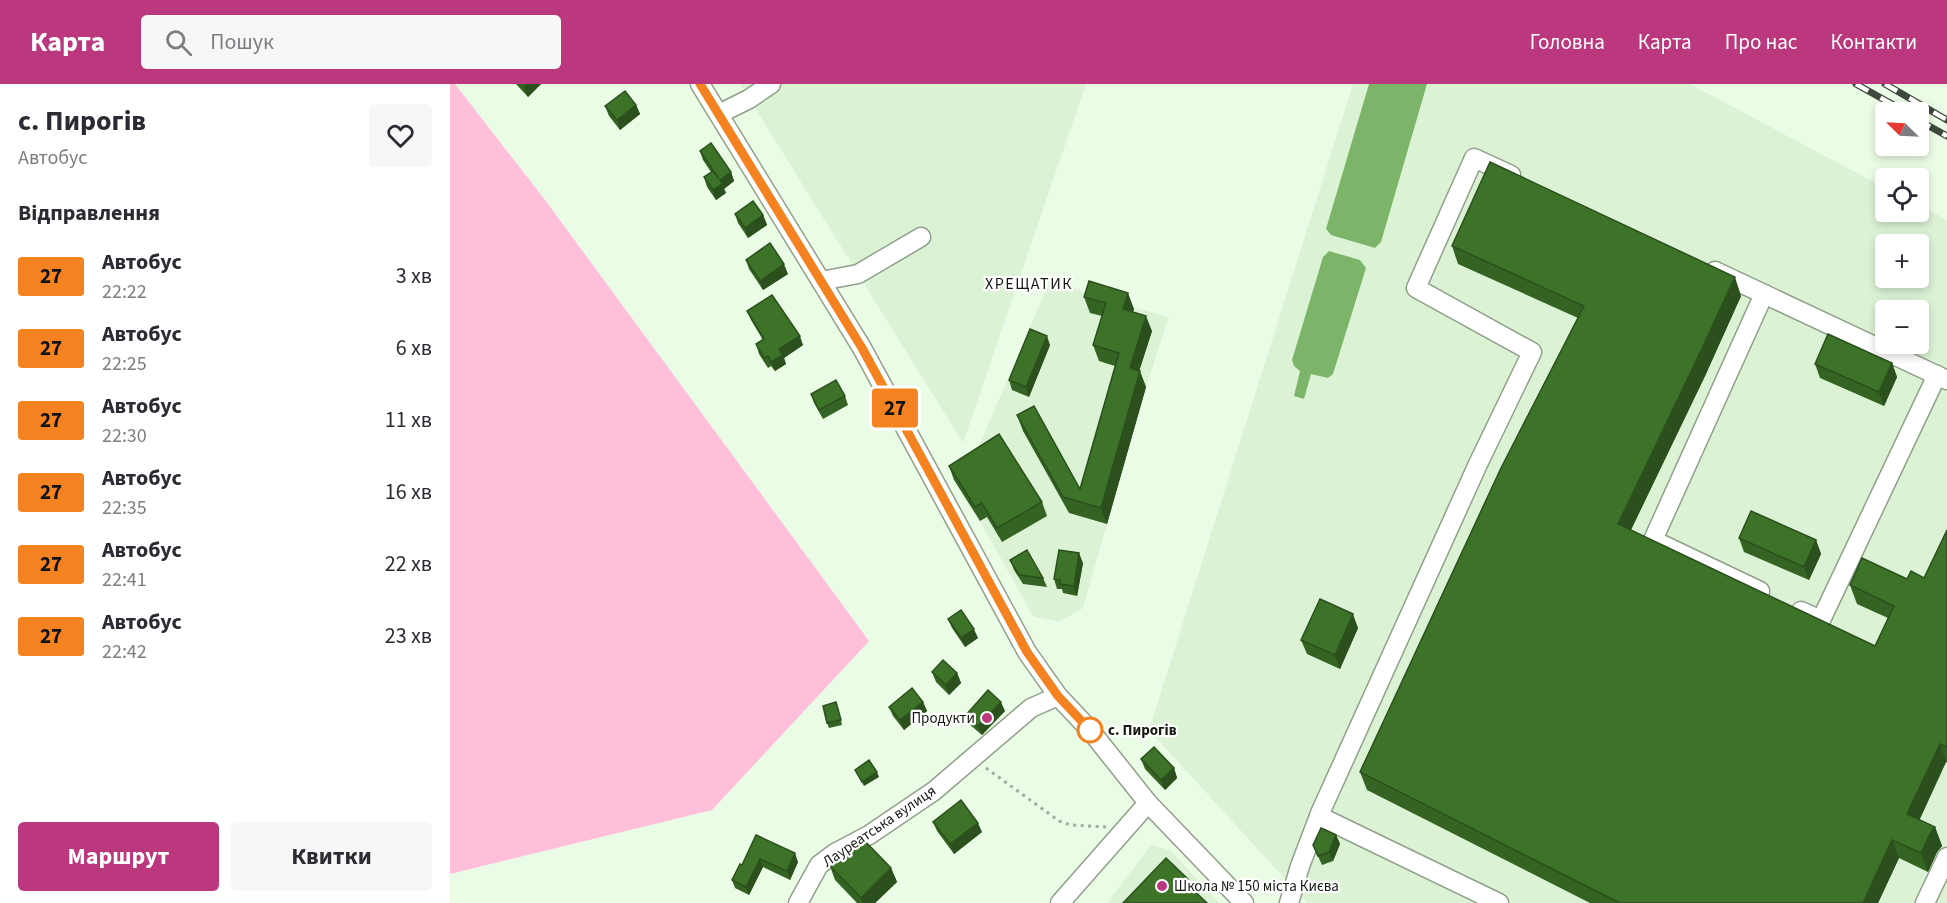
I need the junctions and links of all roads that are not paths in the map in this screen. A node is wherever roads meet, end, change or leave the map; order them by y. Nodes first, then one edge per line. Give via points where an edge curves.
1 (700, 84) edge
2 (771, 84) edge
3 (719, 114) junction
4 (1527, 183) edge
5 (921, 237) dead end
6 (1699, 264) edge
7 (821, 281) junction
8 (1764, 294) junction
9 (1942, 377) edge
10 (1058, 696) junction
11 (1148, 802) junction
12 (1318, 816) junction
13 (1947, 857) edge
14 (798, 903) edge
15 (1060, 903) edge
16 (1244, 903) edge
17 (1289, 903) edge
18 (1499, 903) edge
19 (1925, 903) edge

1 - 3 street
2 - 3 street
3 - 7 street
4 - 12 street via 1473,158 1416,288 1532,352
5 - 7 street via 858,274
6 - 8 street
7 - 10 street via 862,348 1027,652
8 - 9 street
8 - 9 street via 1653,540 1821,620
10 - 11 street
10 - 14 street, Лауреатська вулиця via 1031,708 934,791 869,835 834,853 819,865
11 - 15 street
11 - 16 street
12 - 17 street
12 - 18 street
13 - 19 street

